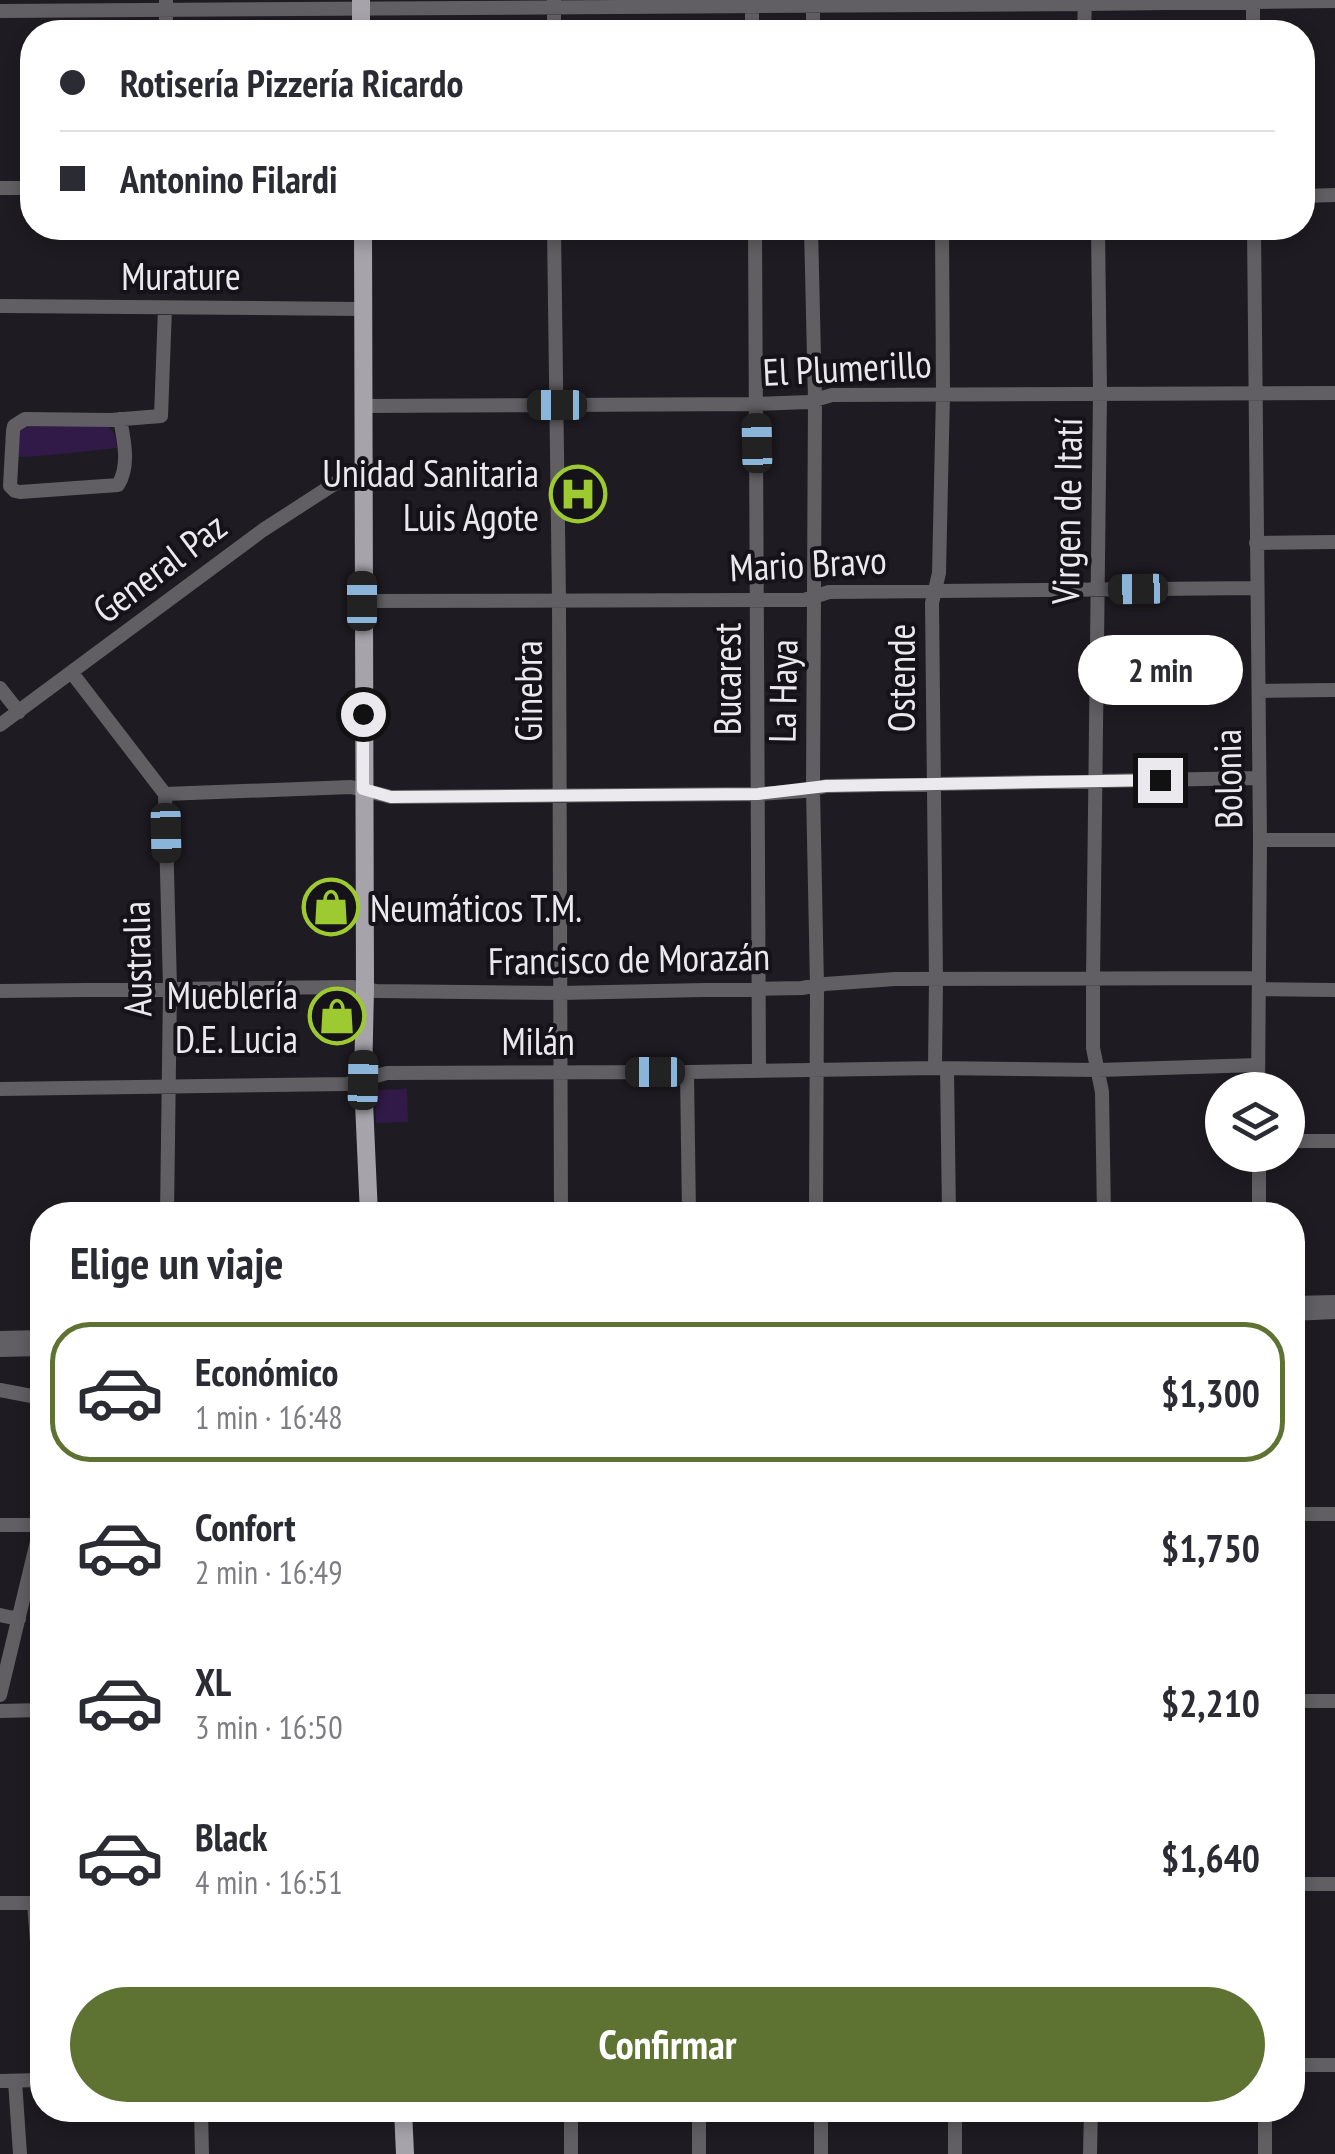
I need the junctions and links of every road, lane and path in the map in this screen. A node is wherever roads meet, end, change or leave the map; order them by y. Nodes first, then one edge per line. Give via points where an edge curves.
1 (1335, 0) edge
2 (1252, 1) edge
3 (813, 2) edge
4 (1085, 2) edge
5 (752, 3) edge
6 (360, 4) edge
7 (554, 4) edge
8 (166, 5) edge
9 (0, 10) edge
10 (363, 240) edge
11 (554, 240) edge
12 (755, 240) edge
13 (811, 240) edge
14 (942, 240) edge
15 (1098, 240) edge
16 (1254, 240) edge
17 (0, 306) edge
18 (165, 308) junction
19 (362, 308) junction
20 (1100, 393) junction
21 (1335, 393) edge
22 (943, 394) junction
23 (1255, 394) junction
24 (815, 399) junction
25 (756, 404) junction
26 (557, 405) junction
27 (363, 406) junction
28 (120, 418) junction
29 (364, 472) junction
30 (1335, 542) edge
31 (1256, 544) junction
32 (1256, 588) junction
33 (1098, 589) junction
34 (936, 590) junction
35 (815, 595) junction
36 (758, 599) junction
37 (362, 601) junction
38 (559, 602) junction
39 (72, 673) junction
40 (0, 688) edge
41 (1335, 690) edge
42 (1259, 691) junction
43 (19, 712) junction
44 (0, 726) edge
45 (1258, 778) junction
46 (1094, 782) junction
47 (933, 784) junction
48 (363, 789) junction
49 (813, 789) junction
50 (165, 794) junction
51 (758, 794) junction
52 (561, 796) junction
53 (1260, 840) junction
54 (1335, 840) edge
55 (936, 979) junction
56 (1092, 979) junction
57 (1259, 983) junction
58 (817, 986) junction
59 (170, 988) junction
60 (365, 989) junction
61 (760, 989) junction
62 (1335, 990) edge
63 (0, 991) edge
64 (560, 992) junction
65 (1258, 1066) junction
66 (816, 1069) junction
67 (941, 1069) junction
68 (760, 1070) junction
69 (1098, 1070) junction
70 (687, 1072) junction
71 (1258, 1072) edge
72 (560, 1073) junction
73 (363, 1080) junction
74 (169, 1086) junction
75 (0, 1090) edge
76 (1305, 1141) edge
77 (1335, 1141) edge
78 (1259, 1172) edge
79 (167, 1202) edge
80 (368, 1202) edge
81 (561, 1202) edge
82 (689, 1202) edge
83 (816, 1202) edge
84 (948, 1202) edge
85 (1104, 1202) edge
86 (1259, 1202) edge
87 (1335, 1302) edge
88 (1305, 1303) edge
89 (1335, 1312) edge
90 (1305, 1313) edge
91 (30, 1337) edge
92 (0, 1338) edge
93 (30, 1349) edge
94 (0, 1350) edge
95 (0, 1390) edge
96 (30, 1396) edge
97 (1305, 1514) edge
98 (1335, 1514) edge
99 (0, 1525) edge
100 (30, 1525) edge
101 (30, 1574) edge
102 (0, 1615) edge
103 (19, 1618) junction
104 (0, 1695) edge
105 (1305, 1701) edge
106 (1335, 1701) edge
107 (30, 1710) edge
108 (0, 1711) edge
109 (1305, 1884) edge
110 (1335, 1884) edge
111 (0, 1903) edge
112 (30, 1904) edge
113 (1305, 2065) edge
114 (1335, 2065) edge
115 (7, 2081) edge
116 (201, 2122) edge
117 (403, 2122) edge
118 (571, 2122) edge
119 (698, 2122) edge
120 (821, 2122) edge
121 (954, 2122) edge
122 (1090, 2122) edge
123 (1265, 2122) edge
124 (20, 2154) edge
125 (202, 2154) edge
126 (404, 2154) edge
127 (571, 2154) edge
128 (699, 2154) edge
129 (821, 2154) edge
130 (955, 2154) edge
131 (1090, 2154) edge
132 (1265, 2154) edge

1 - 2 street
2 - 4 street
3 - 4 street
3 - 5 street
5 - 7 street
6 - 7 street
6 - 8 street
8 - 9 street
10 - 19 main road
11 - 26 street, Ginebra
12 - 25 street, Bucarest
13 - 24 street, La Haya
14 - 22 street, Ostende
15 - 20 street, Virgen de Itatí
16 - 23 street, Bolonia
17 - 18 street, Murature
18 - 19 street, Murature
18 - 28 street via 160,416
19 - 27 main road
20 - 22 street, El Plumerillo
20 - 23 street, El Plumerillo
20 - 33 street, Virgen de Itatí
21 - 23 street, El Plumerillo
22 - 24 street, El Plumerillo
22 - 34 street, Ostende
23 - 31 street, Bolonia
24 - 25 street, El Plumerillo
24 - 35 street, La Haya
25 - 26 street, El Plumerillo
25 - 36 street, Bucarest
26 - 27 street, El Plumerillo
26 - 38 street, Ginebra
27 - 29 main road
28 - 28 street via 125,460 118,486 20,492 10,486 18,422
29 - 37 main road
29 - 39 street, General Paz via 345,477 263,530
30 - 31 street
31 - 32 street, Bolonia
32 - 33 street, Mario Bravo
32 - 42 street, Bolonia
33 - 34 street, Mario Bravo
33 - 46 street, Virgen de Itatí
34 - 35 street, Mario Bravo
34 - 47 street, Ostende
35 - 36 street, Mario Bravo
35 - 49 street, La Haya
36 - 38 street, Mario Bravo
36 - 51 street, Bucarest
37 - 38 street, Mario Bravo
37 - 48 main road
38 - 52 street, Ginebra
39 - 43 street, General Paz
39 - 50 street
40 - 43 street
41 - 42 street
42 - 45 street, Bolonia
43 - 44 street, General Paz
45 - 46 street
45 - 53 street, Bolonia
46 - 47 street
46 - 56 street, Virgen de Itatí
47 - 49 street
47 - 55 street, Ostende
48 - 50 street
48 - 52 street via 391,797
48 - 60 main road
49 - 51 street
49 - 58 street, La Haya
50 - 59 street, Australia
51 - 52 street
51 - 61 street, Bucarest
52 - 64 street, Ginebra
53 - 54 street
53 - 57 street, Bolonia
55 - 56 street, Francisco de Morazán
55 - 58 street, Francisco de Morazán
55 - 67 street, Ostende
56 - 57 street, Francisco de Morazán
56 - 69 street, Virgen de Itatí
57 - 62 street, Francisco de Morazán
57 - 65 street, Bolonia
58 - 61 street, Francisco de Morazán
58 - 66 street, La Haya
59 - 60 street, Francisco de Morazán
59 - 63 street, Francisco de Morazán
59 - 74 street, Australia
60 - 64 street, Francisco de Morazán
60 - 73 main road
61 - 64 street, Francisco de Morazán
61 - 68 street, Bucarest
64 - 72 street, Ginebra
65 - 69 street, Milán
65 - 71 street, Bolonia
66 - 67 street, Milán
66 - 68 street, Milán
66 - 83 street, La Haya
67 - 69 street, Milán
67 - 84 street, Ostende
68 - 70 street, Milán
69 - 85 street, Virgen de Itatí
70 - 72 street, Milán
70 - 82 street
72 - 73 street, Milán via 386,1073
72 - 81 street, Ginebra
73 - 74 street, Milán
73 - 80 main road
74 - 75 street, Milán
74 - 79 street, Australia
76 - 77 street
78 - 86 street
87 - 88 street
89 - 90 street
91 - 92 street
93 - 94 street
95 - 96 street
97 - 98 street
99 - 100 street
101 - 103 street
102 - 103 street
103 - 104 street
105 - 106 street
107 - 108 street
109 - 110 street
111 - 112 street
113 - 114 street
115 - 124 street
116 - 125 street
117 - 126 main road
118 - 127 street
119 - 128 street
120 - 129 street
121 - 130 street
122 - 131 street
123 - 132 street

